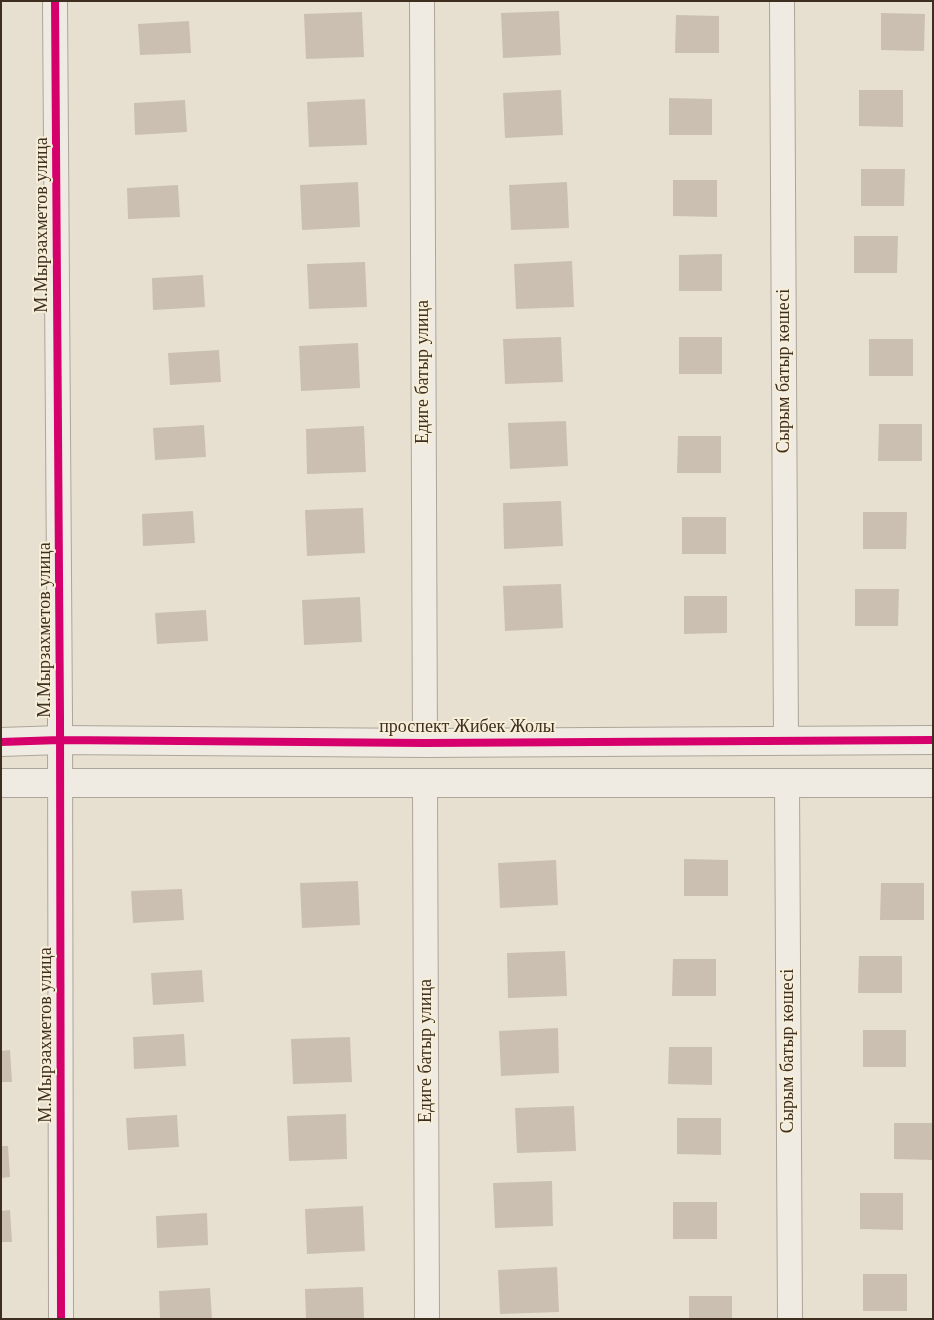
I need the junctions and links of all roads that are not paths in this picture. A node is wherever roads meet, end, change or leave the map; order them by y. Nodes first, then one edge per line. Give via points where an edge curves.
1 (56, 1) edge
2 (422, 1) edge
3 (782, 1) edge
4 (60, 740) junction
5 (933, 740) edge
6 (786, 741) junction
7 (1, 742) edge
8 (425, 743) junction
9 (1, 783) edge
10 (786, 783) junction
11 (933, 783) edge
12 (60, 784) junction
13 (425, 784) junction
14 (61, 1319) edge
15 (427, 1319) edge
16 (790, 1319) edge

1 - 4 street, М.Мырзахметов улица
2 - 8 street, Едиге батыр улица
3 - 6 street, Сырым батыр көшесі
4 - 7 street, проспект Жибек Жолы
4 - 8 street, проспект Жибек Жолы
4 - 12 street, М.Мырзахметов улица
5 - 6 street, проспект Жибек Жолы
6 - 8 street, проспект Жибек Жолы
9 - 12 street
10 - 11 street
10 - 13 street
10 - 16 street, Сырым батыр көшесі
12 - 13 street
12 - 14 street, М.Мырзахметов улица
13 - 15 street, Едиге батыр улица

